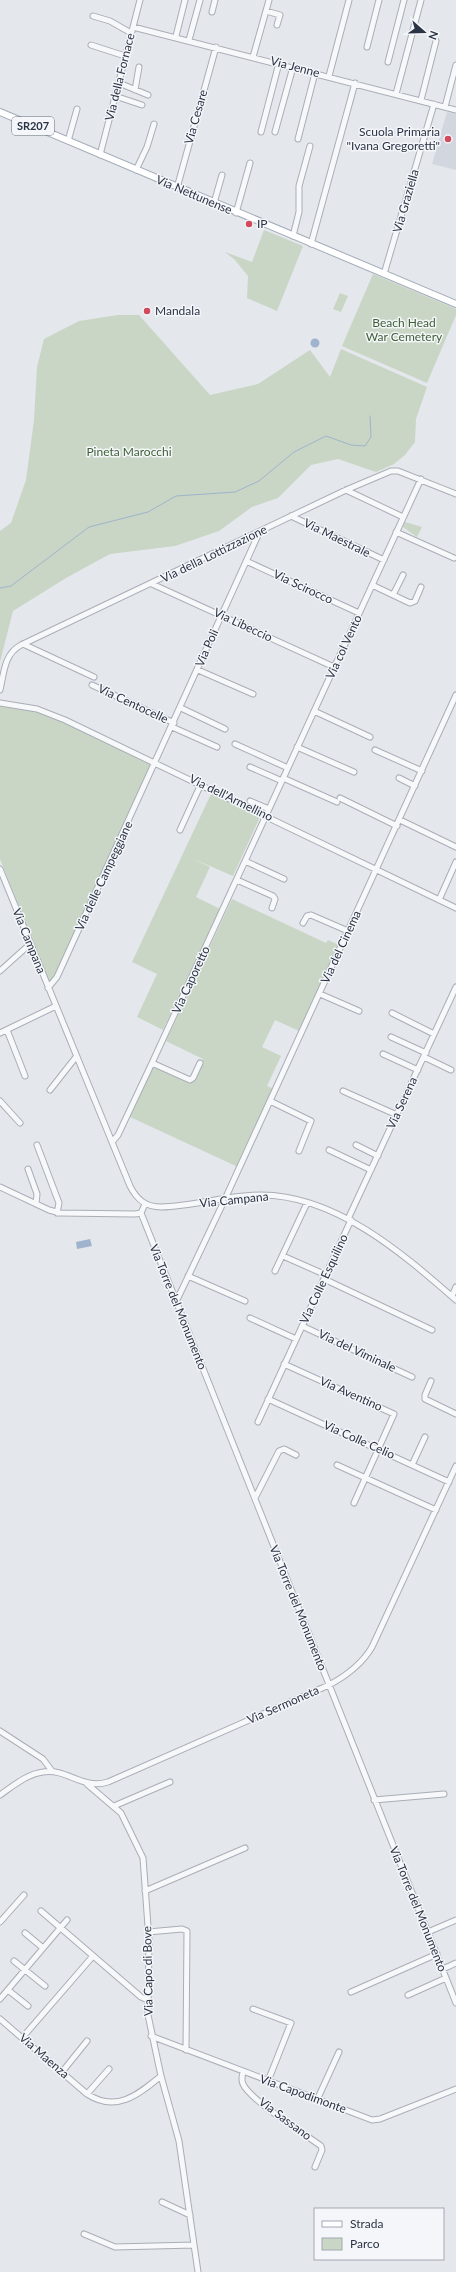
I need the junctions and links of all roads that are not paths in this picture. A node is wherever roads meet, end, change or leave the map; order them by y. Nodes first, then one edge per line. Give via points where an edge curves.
1 (140, 0) edge
2 (185, 0) edge
3 (200, 0) edge
4 (215, 0) edge
5 (268, 0) edge
6 (349, 0) edge
7 (380, 0) edge
8 (404, 0) edge
9 (420, 0) edge
10 (266, 11) junction
11 (212, 12) dead end
12 (93, 16) dead end
13 (277, 25) dead end
14 (132, 30) junction
15 (176, 36) junction
16 (407, 39) dead end
17 (190, 40) junction
18 (436, 41) dead end
19 (91, 44) dead end
20 (216, 47) junction
21 (367, 47) dead end
22 (125, 56) junction
23 (253, 57) junction
24 (388, 62) dead end
25 (279, 64) junction
26 (456, 65) edge
27 (139, 67) dead end
28 (293, 67) junction
29 (315, 73) junction
30 (329, 76) junction
31 (118, 83) junction
32 (355, 83) junction
33 (135, 90) junction
34 (394, 94) junction
35 (148, 95) dead end
36 (115, 96) junction
37 (421, 100) junction
38 (434, 104) junction
39 (142, 105) dead end
40 (445, 107) junction
41 (456, 108) edge
42 (77, 109) dead end
43 (0, 112) edge
44 (154, 124) dead end
45 (261, 132) dead end
46 (275, 132) dead end
47 (298, 139) dead end
48 (68, 141) junction
49 (310, 146) dead end
50 (100, 155) junction
51 (250, 163) dead end
52 (136, 170) junction
53 (222, 175) dead end
54 (176, 188) junction
55 (214, 203) junction
56 (236, 213) junction
57 (292, 236) junction
58 (311, 244) junction
59 (384, 274) junction
60 (456, 304) edge
61 (421, 479) junction
62 (346, 490) junction
63 (456, 494) edge
64 (291, 516) junction
65 (403, 517) junction
66 (396, 532) junction
67 (259, 533) junction
68 (454, 558) dead end
69 (384, 560) junction
70 (246, 561) junction
71 (403, 575) dead end
72 (152, 584) junction
73 (372, 586) junction
74 (421, 587) dead end
75 (393, 596) junction
76 (359, 613) junction
77 (222, 616) junction
78 (23, 644) junction
79 (334, 667) junction
80 (198, 670) junction
81 (94, 677) dead end
82 (92, 685) dead end
83 (0, 690) edge
84 (253, 694) dead end
85 (456, 695) edge
86 (0, 703) edge
87 (180, 708) junction
88 (314, 711) junction
89 (173, 725) junction
90 (224, 729) dead end
91 (370, 737) dead end
92 (236, 744) dead end
93 (217, 747) dead end
94 (298, 747) junction
95 (375, 750) dead end
96 (156, 763) junction
97 (250, 767) dead end
98 (288, 768) junction
99 (422, 771) junction
100 (354, 772) dead end
101 (399, 778) dead end
102 (283, 780) junction
103 (202, 785) junction
104 (415, 786) junction
105 (250, 800) dead end
106 (269, 809) junction
107 (266, 815) junction
108 (398, 823) junction
109 (182, 829) dead end
110 (456, 847) edge
111 (245, 861) junction
112 (456, 862) edge
113 (0, 869) edge
114 (376, 870) junction
115 (450, 875) junction
116 (456, 877) edge
117 (284, 879) dead end
118 (237, 880) junction
119 (439, 900) junction
120 (272, 908) dead end
121 (456, 908) edge
122 (303, 923) dead end
123 (348, 931) junction
124 (30, 944) junction
125 (0, 971) edge
126 (456, 987) edge
127 (48, 988) junction
128 (320, 994) junction
129 (56, 1006) junction
130 (358, 1011) dead end
131 (392, 1013) dead end
132 (7, 1030) junction
133 (0, 1033) edge
134 (434, 1034) junction
135 (391, 1037) dead end
136 (383, 1054) dead end
137 (425, 1055) junction
138 (76, 1057) junction
139 (152, 1063) junction
140 (200, 1063) dead end
141 (418, 1070) junction
142 (451, 1070) dead end
143 (25, 1076) dead end
144 (50, 1090) dead end
145 (343, 1091) dead end
146 (0, 1101) edge
147 (270, 1101) junction
148 (397, 1115) junction
149 (20, 1123) dead end
150 (112, 1142) junction
151 (37, 1145) dead end
152 (356, 1145) dead end
153 (329, 1150) dead end
154 (299, 1151) dead end
155 (378, 1156) junction
156 (28, 1169) dead end
157 (371, 1170) junction
158 (0, 1187) edge
159 (225, 1199) junction
160 (307, 1203) junction
161 (36, 1204) junction
162 (145, 1204) junction
163 (57, 1213) junction
164 (141, 1213) junction
165 (350, 1219) junction
166 (283, 1256) junction
167 (275, 1271) dead end
168 (188, 1276) junction
169 (325, 1277) junction
170 (456, 1287) edge
171 (454, 1298) edge
172 (245, 1300) dead end
173 (176, 1302) junction
174 (250, 1318) dead end
175 (302, 1326) junction
176 (432, 1330) dead end
177 (296, 1338) junction
178 (284, 1364) junction
179 (412, 1377) dead end
180 (431, 1381) dead end
181 (268, 1399) junction
182 (456, 1414) edge
183 (258, 1422) dead end
184 (425, 1437) dead end
185 (379, 1450) junction
186 (296, 1455) dead end
187 (337, 1464) dead end
188 (412, 1465) junction
189 (456, 1466) edge
190 (366, 1478) junction
191 (449, 1482) junction
192 (255, 1498) junction
193 (354, 1503) dead end
194 (436, 1510) junction
195 (329, 1685) junction
196 (0, 1731) edge
197 (52, 1771) junction
198 (170, 1782) dead end
199 (86, 1783) junction
200 (444, 1794) dead end
201 (0, 1795) edge
202 (374, 1800) junction
203 (114, 1806) junction
204 (245, 1848) dead end
205 (145, 1891) junction
206 (24, 1895) dead end
207 (41, 1912) dead end
208 (67, 1920) dead end
209 (456, 1920) edge
210 (0, 1922) edge
211 (60, 1928) junction
212 (148, 1932) junction
213 (428, 1932) junction
214 (25, 1933) dead end
215 (43, 1948) junction
216 (437, 1954) junction
217 (93, 1956) junction
218 (14, 1961) dead end
219 (456, 1963) edge
220 (443, 1969) junction
221 (25, 1970) junction
222 (446, 1978) junction
223 (45, 1986) dead end
224 (8, 1990) junction
225 (351, 1992) dead end
226 (408, 1994) dead end
227 (0, 1999) edge
228 (148, 2000) junction
229 (456, 2003) edge
230 (28, 2006) dead end
231 (253, 2009) dead end
232 (0, 2019) edge
233 (151, 2036) junction
234 (22, 2038) junction
235 (87, 2041) dead end
236 (186, 2050) junction
237 (340, 2052) dead end
238 (109, 2069) dead end
239 (62, 2072) junction
240 (243, 2072) junction
241 (161, 2076) junction
242 (268, 2081) junction
243 (456, 2089) edge
244 (87, 2094) junction
245 (317, 2100) junction
246 (315, 2168) dead end
247 (162, 2202) dead end
248 (190, 2215) junction
249 (84, 2234) dead end
250 (194, 2245) junction
251 (198, 2272) edge

1 - 14 street, Via della Fornace
2 - 15 street
3 - 17 street
4 - 11 street
5 - 10 street
6 - 30 street
7 - 21 street
8 - 24 street
9 - 34 street
10 - 13 street via 280,15
10 - 23 street
12 - 14 street, Via Jenne
14 - 15 street, Via Jenne
14 - 22 street, Via della Fornace
15 - 17 street, Via Jenne
16 - 34 street
17 - 20 street, Via Jenne
18 - 37 street
19 - 22 street
20 - 23 street, Via Jenne
20 - 54 street, Via Cesare
22 - 31 street, Via della Fornace
23 - 25 street, Via Jenne
25 - 28 street, Via Jenne
25 - 45 street
26 - 40 street
27 - 33 street
28 - 29 street, Via Jenne
28 - 46 street
29 - 30 street, Via Jenne
29 - 47 street
30 - 32 street, Via Jenne
31 - 33 street
31 - 36 street, Via della Fornace
32 - 34 street, Via Jenne
32 - 58 street
33 - 35 street
34 - 37 street, Via Jenne
36 - 39 street
36 - 50 street, Via della Fornace
37 - 38 street, Via Jenne
38 - 40 street, Via Jenne
38 - 59 street, Via Graziella
40 - 41 street, Via Jenne
42 - 48 street
43 - 48 main road, Via Nettunense / SR207
44 - 52 street via 148,146
48 - 50 main road, Via Nettunense / SR207
49 - 57 street via 298,186 299,213
50 - 52 main road, Via Nettunense / SR207
51 - 56 street
52 - 54 main road, Via Nettunense / SR207
53 - 55 street
54 - 55 main road, Via Nettunense / SR207
55 - 56 main road, Via Nettunense / SR207
56 - 57 main road, Via Nettunense / SR207
57 - 58 main road, Via Nettunense / SR207
58 - 59 main road, Via Nettunense / SR207
59 - 60 main road, Via Nettunense / SR207
61 - 62 street, Via della Lottizzazione via 393,470
61 - 63 street, Via della Lottizzazione
61 - 65 street, Via col Vento
62 - 64 street, Via della Lottizzazione
62 - 65 street
64 - 67 street, Via della Lottizzazione
64 - 69 street, Via Maestrale
65 - 66 street, Via col Vento
66 - 68 street
66 - 69 street, Via col Vento
67 - 70 street, Via Poli
67 - 72 street, Via della Lottizzazione
69 - 73 street, Via col Vento
70 - 76 street, Via Scirocco
70 - 77 street, Via Poli
71 - 75 street
72 - 77 street, Via Libeccio
72 - 78 street, Via della Lottizzazione
73 - 75 street
73 - 76 street, Via col Vento
74 - 75 street via 412,603
76 - 79 street, Via col Vento
77 - 79 street, Via Libeccio
77 - 80 street, Via Poli
78 - 81 street
78 - 83 street, Via della Lottizzazione via 14,649 8,657
79 - 88 street, Via col Vento
80 - 84 street
80 - 87 street, Via Poli
82 - 89 street, Via Centocelle
85 - 99 street, Via del Cinema
86 - 96 street, Via dell'Armellino via 48,713
87 - 89 street, Via Poli
87 - 90 street
88 - 91 street
88 - 94 street, Via col Vento
89 - 93 street, Via Centocelle
89 - 96 street, Via Poli
92 - 98 street
94 - 98 street, Via col Vento
94 - 100 street
95 - 99 street
96 - 103 street, Via dell'Armellino
96 - 127 street, Via delle Campeggiane via 56,979
97 - 102 street
98 - 102 street, Via col Vento
99 - 104 street, Via del Cinema
101 - 104 street
102 - 106 street, Via col Vento
102 - 108 street
103 - 107 street, Via dell'Armellino
103 - 109 street
104 - 108 street, Via del Cinema
105 - 106 street
106 - 107 street, Via col Vento
107 - 111 street, Via Caporetto
107 - 114 street, Via dell'Armellino
108 - 110 street
108 - 114 street, Via del Cinema
111 - 117 street
111 - 118 street, Via Caporetto
112 - 115 street
113 - 124 street, Via Campana
114 - 119 street, Via dell'Armellino
114 - 123 street, Via del Cinema
115 - 116 street
115 - 119 street
118 - 120 street via 274,897
118 - 139 street, Via Caporetto
119 - 121 street, Via dell'Armellino
122 - 123 street via 307,916 311,915
123 - 128 street, Via del Cinema
124 - 125 street
124 - 127 street, Via Campana
126 - 134 street, Via Serena
127 - 129 street, Via Campana
128 - 130 street
128 - 147 street, Via del Cinema
129 - 132 street
129 - 138 street, Via Campana
131 - 134 street
132 - 133 street
132 - 143 street
134 - 137 street, Via Serena
135 - 137 street
136 - 141 street
137 - 141 street, Via Serena
137 - 142 street
138 - 144 street
138 - 150 street, Via Campana
139 - 140 street via 189,1080 193,1078
139 - 150 street, Via Caporetto via 118,1135
141 - 148 street, Via Serena
145 - 148 street
146 - 149 street
147 - 154 street via 311,1121
147 - 159 street, Via del Cinema
148 - 155 street, Via Serena
150 - 162 street, Via Campana via 132,1189
151 - 163 street via 59,1203
152 - 155 street
153 - 157 street
155 - 157 street, Via Serena
156 - 161 street via 38,1195
157 - 165 street, Via Serena
158 - 161 street
159 - 160 street, Via Campana via 266,1195
159 - 162 street, Via Campana via 165,1207
159 - 168 street, Via del Cinema
160 - 165 street, Via Campana
160 - 166 street
161 - 163 street
162 - 164 street
163 - 164 street
164 - 173 street, Via Torre del Monumento
165 - 169 street, Via Colle Esquilino
165 - 171 street, Via Campana via 379,1237
166 - 167 street
166 - 169 street
168 - 172 street
168 - 173 street, Via del Cinema
169 - 175 street, Via Colle Esquilino
169 - 176 street
170 - 171 street
173 - 192 street, Via Torre del Monumento
174 - 177 street, Via Colle Esquilino
175 - 177 street, Via Colle Esquilino
175 - 179 street, Via del Viminale
177 - 178 street, Via Colle Esquilino
178 - 181 street, Via Colle Esquilino
178 - 185 street, Via Aventino via 393,1414 394,1418
180 - 182 street via 424,1395 425,1399
181 - 183 street, Via Colle Esquilino
181 - 185 street, Via Colle Celio
184 - 188 street
185 - 188 street, Via Colle Celio
185 - 190 street, Via Aventino
186 - 192 street via 284,1449 280,1451
187 - 190 street
188 - 191 street, Via Colle Celio
189 - 191 street, Via Sermoneta
190 - 193 street, Via Aventino
190 - 194 street
191 - 194 street, Via Sermoneta
192 - 195 street, Via Torre del Monumento
194 - 195 street, Via Sermoneta via 371,1649 354,1669
195 - 199 street, Via Sermoneta via 111,1781
195 - 202 street, Via Torre del Monumento
196 - 197 street via 44,1760
197 - 199 street, Via Sermoneta
197 - 201 street via 34,1774
198 - 203 street
199 - 203 street, Via Capo di Bove
200 - 202 street
202 - 213 street, Via Torre del Monumento
203 - 205 street, Via Capo di Bove via 125,1819 142,1853
204 - 205 street
205 - 212 street, Via Capo di Bove
206 - 210 street
207 - 211 street
208 - 211 street
209 - 213 street
211 - 215 street
211 - 217 street
212 - 228 street, Via Capo di Bove
212 - 236 street via 182,1929 187,1931
213 - 216 street, Via Torre del Monumento
214 - 215 street
215 - 221 street
216 - 220 street, Via Torre del Monumento
216 - 225 street
217 - 228 street via 141,1997
217 - 234 street
218 - 221 street
219 - 220 street
220 - 222 street, Via Torre del Monumento
221 - 223 street
221 - 224 street
222 - 226 street
222 - 229 street, Via Torre del Monumento
224 - 227 street
224 - 230 street
228 - 233 street, Via Capo di Bove
231 - 242 street via 291,2023
232 - 234 street, Via Maenza
233 - 236 street, Via Capodimonte
233 - 241 street, Via Capo di Bove
234 - 239 street, Via Maenza
235 - 239 street
236 - 240 street, Via Capodimonte
237 - 245 street
238 - 244 street
239 - 244 street, Via Maenza
240 - 242 street, Via Capodimonte
240 - 246 street, Via Sassano via 242,2081 245,2087 278,2116 321,2146 322,2150
241 - 244 street, Via Maenza via 122,2102 105,2102
241 - 248 street, Via Capo di Bove via 179,2141
242 - 245 street, Via Capodimonte
243 - 245 street, Via Capodimonte via 376,2120
247 - 248 street
248 - 250 street, Via Capo di Bove
249 - 250 street via 118,2248
250 - 251 street, Via Capo di Bove

